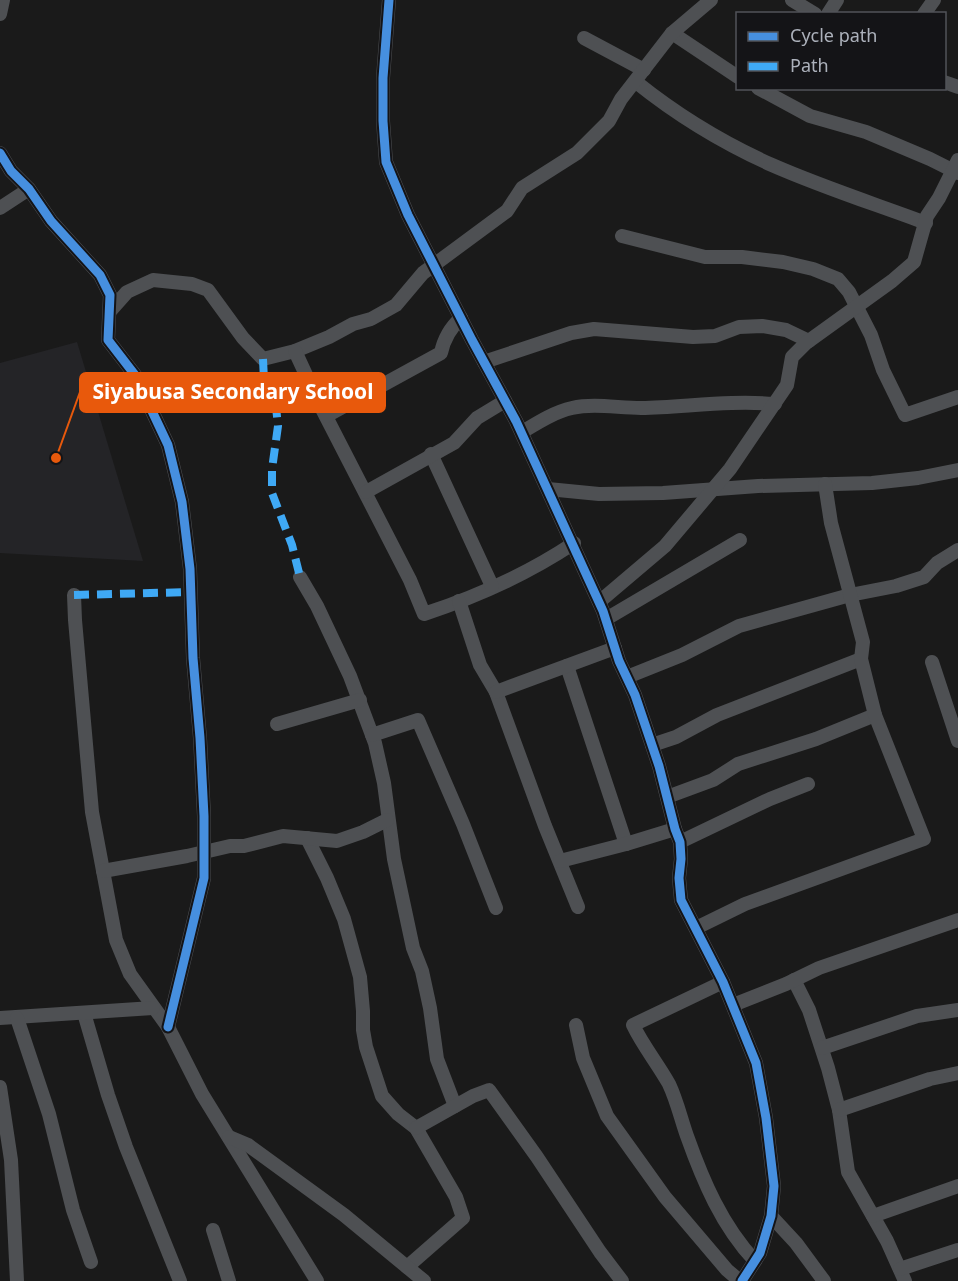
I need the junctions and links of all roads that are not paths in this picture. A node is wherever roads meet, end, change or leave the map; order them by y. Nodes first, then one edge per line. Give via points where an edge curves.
1 (3, 0) edge
2 (389, 0) edge
3 (711, 0) edge
4 (792, 0) edge
5 (812, 12) edge
6 (0, 14) edge
7 (672, 33) junction
8 (584, 38) dead end
9 (640, 76) junction
10 (736, 76) edge
11 (762, 90) edge
12 (0, 153) edge
13 (956, 168) edge
14 (29, 189) junction
15 (0, 208) edge
16 (926, 223) junction
17 (622, 236) dead end
18 (434, 265) junction
19 (856, 307) junction
20 (111, 310) junction
21 (461, 318) junction
22 (809, 341) junction
23 (295, 351) junction
24 (484, 362) junction
25 (958, 397) edge
26 (505, 401) junction
27 (775, 404) junction
28 (326, 416) junction
29 (522, 432) junction
30 (430, 454) junction
31 (958, 470) edge
32 (825, 484) junction
33 (548, 489) junction
34 (713, 490) junction
35 (366, 492) junction
36 (740, 540) dead end
37 (574, 543) junction
38 (958, 550) edge
39 (300, 577) dead end
40 (492, 586) junction
41 (74, 595) dead end
42 (850, 595) junction
43 (459, 601) junction
44 (599, 602) junction
45 (606, 619) junction
46 (615, 648) junction
47 (861, 659) junction
48 (932, 662) dead end
49 (567, 666) junction
50 (627, 677) junction
51 (496, 692) junction
52 (360, 700) junction
53 (875, 715) junction
54 (278, 724) dead end
55 (372, 735) junction
56 (958, 741) edge
57 (652, 745) junction
58 (808, 784) dead end
59 (667, 797) junction
60 (387, 820) junction
61 (678, 835) junction
62 (307, 838) junction
63 (626, 844) junction
64 (204, 852) junction
65 (561, 861) junction
66 (103, 871) junction
67 (578, 907) dead end
68 (496, 908) dead end
69 (958, 920) edge
70 (696, 928) junction
71 (794, 980) junction
72 (723, 982) junction
73 (733, 1005) junction
74 (153, 1008) junction
75 (958, 1010) edge
76 (84, 1012) junction
77 (0, 1018) edge
78 (17, 1018) junction
79 (576, 1025) dead end
80 (168, 1027) junction
81 (822, 1048) junction
82 (958, 1073) edge
83 (0, 1087) edge
84 (455, 1106) junction
85 (839, 1110) junction
86 (416, 1128) junction
87 (229, 1137) junction
88 (958, 1186) edge
89 (771, 1216) junction
90 (873, 1216) junction
91 (213, 1230) dead end
92 (958, 1250) edge
93 (755, 1261) junction
94 (91, 1262) dead end
95 (407, 1267) junction
96 (902, 1275) edge
97 (17, 1281) edge
98 (180, 1281) edge
99 (228, 1281) edge
100 (317, 1281) edge
101 (424, 1281) edge
102 (622, 1281) edge
103 (741, 1281) edge
104 (824, 1281) edge

1 - 6 street
2 - 18 street via 383,78 386,162
3 - 7 street
4 - 5 street
7 - 9 street
7 - 10 street
8 - 9 street
9 - 16 street via 669,108 743,152
9 - 18 street via 609,121 577,153 522,188 507,211
11 - 13 street via 810,116 866,132
12 - 14 street
13 - 16 street
14 - 15 street
14 - 20 street via 100,275 110,295
16 - 19 street via 914,262
17 - 19 street via 705,257 742,257 813,269 838,279
18 - 21 street
18 - 23 street via 396,305
19 - 22 street
19 - 25 street via 905,415
20 - 23 street via 127,292 153,280 192,284 208,290 243,338 264,359
20 - 64 street via 108,340 135,375 168,445 182,502 190,569
21 - 24 street
21 - 28 street via 443,340 441,353
22 - 24 street via 786,330 762,326 693,337 594,329
22 - 27 street via 792,357 787,385
23 - 28 street
24 - 26 street
26 - 29 street
26 - 30 street via 477,418 454,443
27 - 29 street via 572,408
27 - 34 street
28 - 35 street
29 - 33 street
30 - 35 street
30 - 40 street
31 - 32 street via 872,483
32 - 34 street
32 - 42 street
33 - 34 street via 599,494
33 - 37 street
34 - 44 street via 665,546
35 - 43 street via 424,614
36 - 45 street
37 - 40 street
37 - 44 street
38 - 42 street via 924,577
39 - 52 street
40 - 43 street
41 - 66 street via 92,812
42 - 47 street via 862,642
42 - 50 street via 739,626
43 - 51 street via 480,665
44 - 45 street
45 - 46 street
46 - 49 street
46 - 50 street
47 - 53 street
47 - 57 street via 717,715
48 - 56 street
49 - 51 street
49 - 63 street
50 - 57 street
51 - 65 street
52 - 54 street
52 - 55 street
53 - 59 street via 738,764 713,780
53 - 70 street via 924,839 745,904
55 - 60 street via 384,783
55 - 68 street via 418,720
57 - 59 street
58 - 61 street
59 - 61 street
60 - 62 street via 337,841
60 - 84 street via 413,948 430,1008 437,1059
61 - 63 street
61 - 70 street via 681,900
62 - 64 street via 283,836
62 - 86 street via 344,919 360,977 366,1047 382,1096
63 - 65 street
64 - 66 street
64 - 80 street via 204,878
65 - 67 street
66 - 74 street via 116,940 130,974
69 - 71 street via 872,948
70 - 72 street
71 - 73 street
71 - 81 street
72 - 73 street
72 - 93 street via 633,1025 669,1084 720,1213
73 - 89 street via 756,1063 763,1099 774,1186
74 - 76 street
74 - 80 street
75 - 81 street via 917,1016
76 - 78 street
76 - 98 street via 111,1106
77 - 78 street
78 - 94 street
79 - 103 street via 583,1058 607,1116 665,1197 727,1270
80 - 87 street
81 - 85 street
82 - 85 street
83 - 97 street via 11,1160
84 - 86 street
84 - 102 street via 489,1090
85 - 90 street via 848,1172
86 - 95 street via 464,1218
87 - 95 street via 248,1145 344,1215
87 - 100 street
88 - 90 street
89 - 93 street
89 - 104 street
90 - 96 street
91 - 99 street
92 - 96 street
93 - 103 street
95 - 101 street

